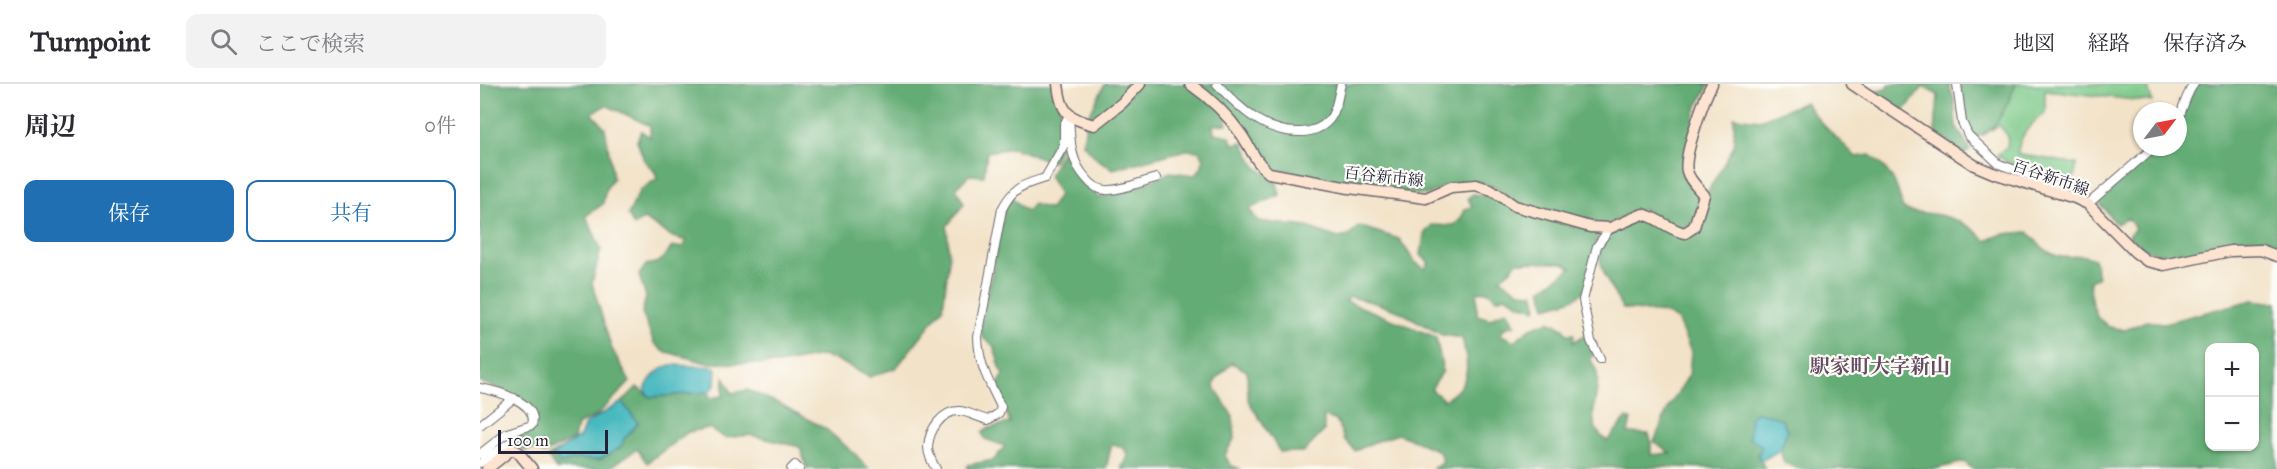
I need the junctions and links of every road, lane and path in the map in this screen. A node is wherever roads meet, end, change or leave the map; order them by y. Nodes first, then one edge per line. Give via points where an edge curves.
1 (1058, 84) edge
2 (1140, 84) edge
3 (1190, 84) edge
4 (1217, 84) edge
5 (1341, 84) edge
6 (1712, 84) edge
7 (1852, 84) edge
8 (1957, 84) edge
9 (2194, 84) edge
10 (2187, 102) edge
11 (1069, 115) junction
12 (2144, 156) edge
13 (1156, 178) dead end
14 (2064, 194) junction
15 (2088, 204) junction
16 (1610, 228) junction
17 (2277, 256) edge
18 (1600, 359) dead end
19 (480, 388) edge
20 (514, 398) junction
21 (480, 425) edge
22 (512, 450) junction
23 (480, 454) edge
24 (480, 463) edge
25 (487, 469) edge
26 (532, 469) edge
27 (791, 469) edge
28 (799, 469) edge
29 (936, 469) edge

1 - 11 main road
2 - 11 main road via 1094,125
3 - 16 main road, 百谷新市線 via 1216,104 1259,165 1269,173 1426,198 1451,187 1476,185 1537,214
4 - 5 street via 1249,114 1273,129 1288,132 1314,131 1328,121
6 - 16 main road, 百谷新市線 via 1697,120 1686,164 1687,173 1704,195 1694,227 1686,232 1672,231 1666,224 1643,214
7 - 14 main road, 百谷新市線 via 1974,165
8 - 14 street via 1962,122 1968,135 1999,164 2060,186
9 - 10 street via 2187,92
11 - 13 street via 1073,159 1092,185 1112,190
11 - 29 street via 1064,125 1064,145 1045,178 1017,189 1002,208 978,337 978,353 1001,407 999,413 988,420 961,411 942,417 928,446
12 - 15 street
14 - 15 main road, 百谷新市線
15 - 17 main road, 百谷新市線 via 2147,261 2164,265 2230,250 2261,250
16 - 18 street via 1597,246 1583,300 1591,341
19 - 20 street
20 - 21 street
20 - 23 street via 533,413 532,425 507,433
22 - 24 street via 509,443
22 - 25 main road
22 - 26 main road
27 - 28 street via 795,465

